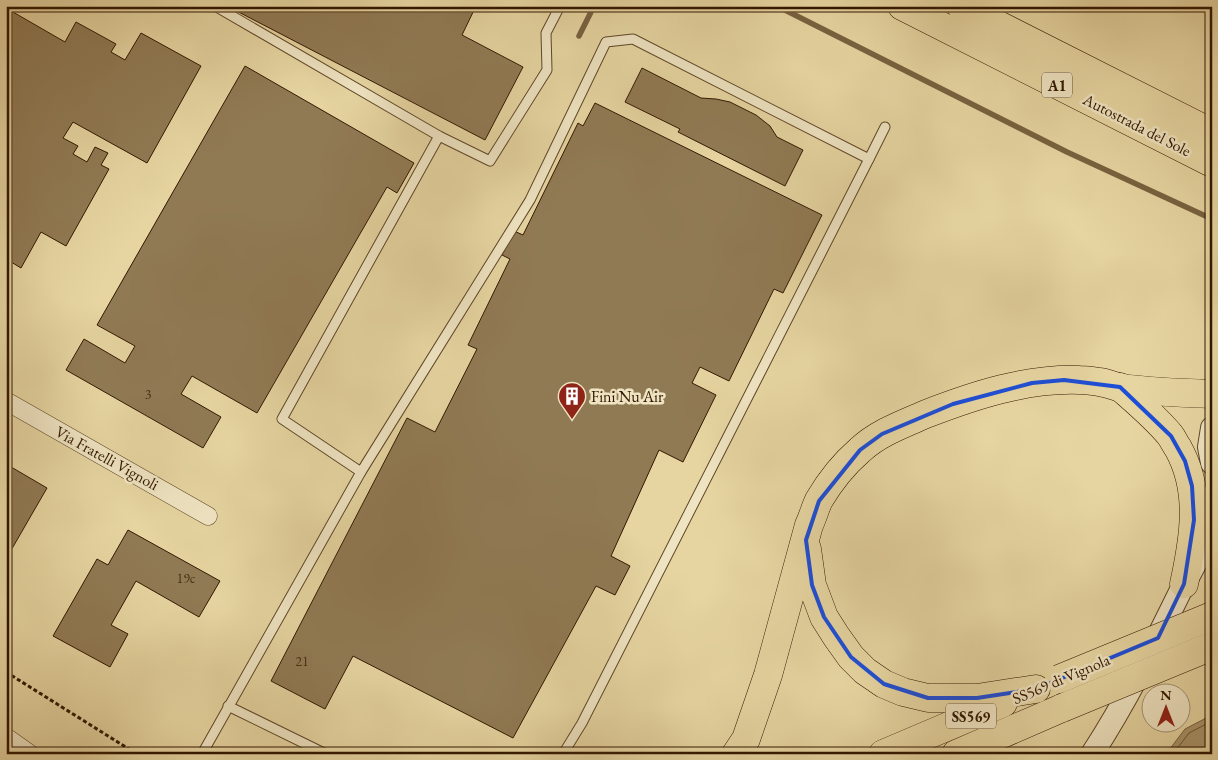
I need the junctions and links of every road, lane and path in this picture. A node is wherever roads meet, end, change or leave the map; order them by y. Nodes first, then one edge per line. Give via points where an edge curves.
1 (215, 6) edge
2 (560, 6) edge
3 (902, 6) edge
4 (961, 6) edge
5 (885, 127) dead end
6 (1212, 133) edge
7 (439, 136) junction
8 (869, 159) junction
9 (1212, 163) edge
10 (1120, 387) junction
11 (1212, 394) edge
12 (6, 401) edge
13 (1212, 428) edge
14 (1211, 463) edge
15 (361, 472) junction
16 (208, 516) dead end
17 (1210, 535) edge
18 (806, 540) junction
19 (1184, 584) junction
20 (1212, 616) edge
21 (1212, 646) edge
22 (6, 672) edge
23 (1048, 684) junction
24 (228, 706) junction
25 (6, 737) edge
26 (30, 754) edge
27 (133, 754) edge
28 (202, 754) edge
29 (326, 754) edge
30 (563, 754) edge
31 (736, 754) edge
32 (882, 754) edge
33 (956, 754) edge
34 (1092, 754) edge

1 - 7 lane
2 - 7 lane via 546,33 547,70 490,161
3 - 9 highway, Autostrada del Sole / A1
4 - 6 highway, Autostrada del Sole / A1
5 - 8 lane
7 - 15 lane via 282,419
8 - 15 lane via 633,39 606,42 530,200
8 - 30 lane via 582,723
10 - 11 highway
10 - 18 highway via 1080,380 1032,383 953,404 882,434 860,450 836,475 819,501
10 - 19 highway via 1171,436 1185,460 1192,486 1194,520
12 - 16 street, Via Fratelli Vignoli
13 - 14 street
15 - 24 lane
17 - 19 street
18 - 23 highway via 812,585 824,617 851,657 884,684 928,698 977,698
18 - 31 highway via 768,675 746,739
19 - 34 street via 1146,662
20 - 23 highway, SS569 di Vignola / SS569, bridge
21 - 33 highway, SS569 di Vignola / SS569, bridge
22 - 27 path via 132,750
23 - 32 highway, SS569 di Vignola / SS569
24 - 28 lane
24 - 29 lane
25 - 26 street

